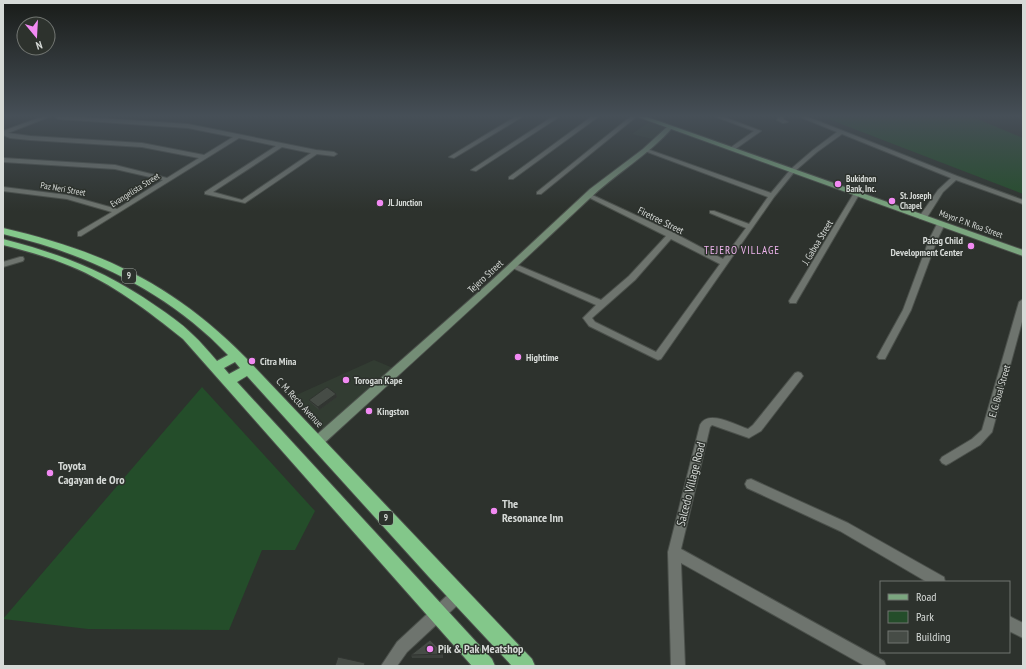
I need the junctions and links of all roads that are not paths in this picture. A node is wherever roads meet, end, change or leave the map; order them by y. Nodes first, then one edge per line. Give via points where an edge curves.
1 (159, 148) edge
2 (219, 148) edge
3 (276, 148) edge
4 (297, 148) edge
5 (467, 148) edge
6 (508, 148) edge
7 (552, 148) edge
8 (594, 148) edge
9 (818, 148) edge
10 (882, 148) edge
11 (732, 149) edge
12 (645, 150) joint
13 (316, 152) junction
14 (334, 154) dead end
15 (204, 157) junction
16 (452, 157) dead end
17 (3, 160) edge
18 (474, 170) dead end
19 (793, 170) junction
20 (954, 177) junction
21 (511, 178) dead end
22 (169, 180) junction
23 (3, 189) edge
24 (539, 193) dead end
25 (858, 193) junction
26 (588, 195) junction
27 (772, 196) junction
28 (1023, 202) edge
29 (118, 211) junction
30 (712, 212) dead end
31 (923, 217) junction
32 (941, 224) junction
33 (751, 228) junction
34 (3, 231) edge
35 (81, 234) dead end
36 (671, 235) junction
37 (3, 242) edge
38 (53, 245) junction
39 (40, 253) junction
40 (1023, 253) edge
41 (20, 259) dead end
42 (725, 263) junction
43 (3, 265) edge
44 (512, 266) junction
45 (793, 300) dead end
46 (1023, 302) edge
47 (602, 304) junction
48 (236, 356) junction
49 (882, 357) dead end
50 (216, 367) junction
51 (248, 369) junction
52 (798, 376) dead end
53 (228, 381) junction
54 (317, 442) junction
55 (946, 460) dead end
56 (751, 484) dead end
57 (674, 552) junction
58 (937, 581) edge
59 (458, 595) junction
60 (437, 614) junction
61 (1010, 624) edge
62 (1023, 631) edge
63 (388, 666) edge
64 (485, 666) edge
65 (525, 666) edge
66 (678, 666) edge
67 (879, 666) edge

1 - 15 street
2 - 15 street, Evangelista Street
3 - 13 street via 207,193 244,202
4 - 13 street
5 - 16 street
6 - 18 street
7 - 21 street
8 - 24 street
9 - 19 street
10 - 20 street
11 - 19 main road, Mayor P. N. Roa Street
12 - 26 main road, Tejero Street
12 - 27 street
13 - 14 street
15 - 22 street, Evangelista Street
17 - 22 street via 115,167
19 - 25 main road, Mayor P. N. Roa Street
19 - 27 street
20 - 28 street
20 - 31 street via 940,191
22 - 29 street, Evangelista Street
23 - 29 street, Paz Neri Street via 67,197
25 - 31 main road, Mayor P. N. Roa Street
25 - 45 street, J. Gaboa Street
26 - 36 street, Firetree Street
26 - 44 main road, Tejero Street
27 - 33 street
29 - 35 street, Evangelista Street
30 - 33 street
31 - 32 main road, Mayor P. N. Roa Street
32 - 40 main road, Mayor P. N. Roa Street
32 - 49 street via 907,310
33 - 42 street
34 - 38 highway, C. M. Recto Avenue / 9
36 - 42 street, Firetree Street
36 - 47 street via 632,278
37 - 39 highway, 9
38 - 39 highway
38 - 48 highway, C. M. Recto Avenue / 9 via 92,258 166,297 208,328
39 - 50 highway, 9 via 83,268 132,294 187,336
41 - 43 street
42 - 47 street via 658,357 589,322 586,318
44 - 47 street
44 - 54 main road, Tejero Street
46 - 55 street, E. G. Bual Street via 987,432 976,442
48 - 50 highway
48 - 51 highway, C. M. Recto Avenue / 9
50 - 53 highway, 9
51 - 53 highway
51 - 54 highway, C. M. Recto Avenue / 9
52 - 57 street, Salcedo Village Road via 757,428 749,434 712,421 706,425
53 - 60 highway, 9
54 - 59 highway, C. M. Recto Avenue / 9
56 - 58 street via 844,527
57 - 66 street, Salcedo Village Road
57 - 67 street
59 - 60 street
59 - 65 highway, C. M. Recto Avenue / 9
60 - 63 street via 397,652
60 - 64 highway, 9
61 - 62 street

